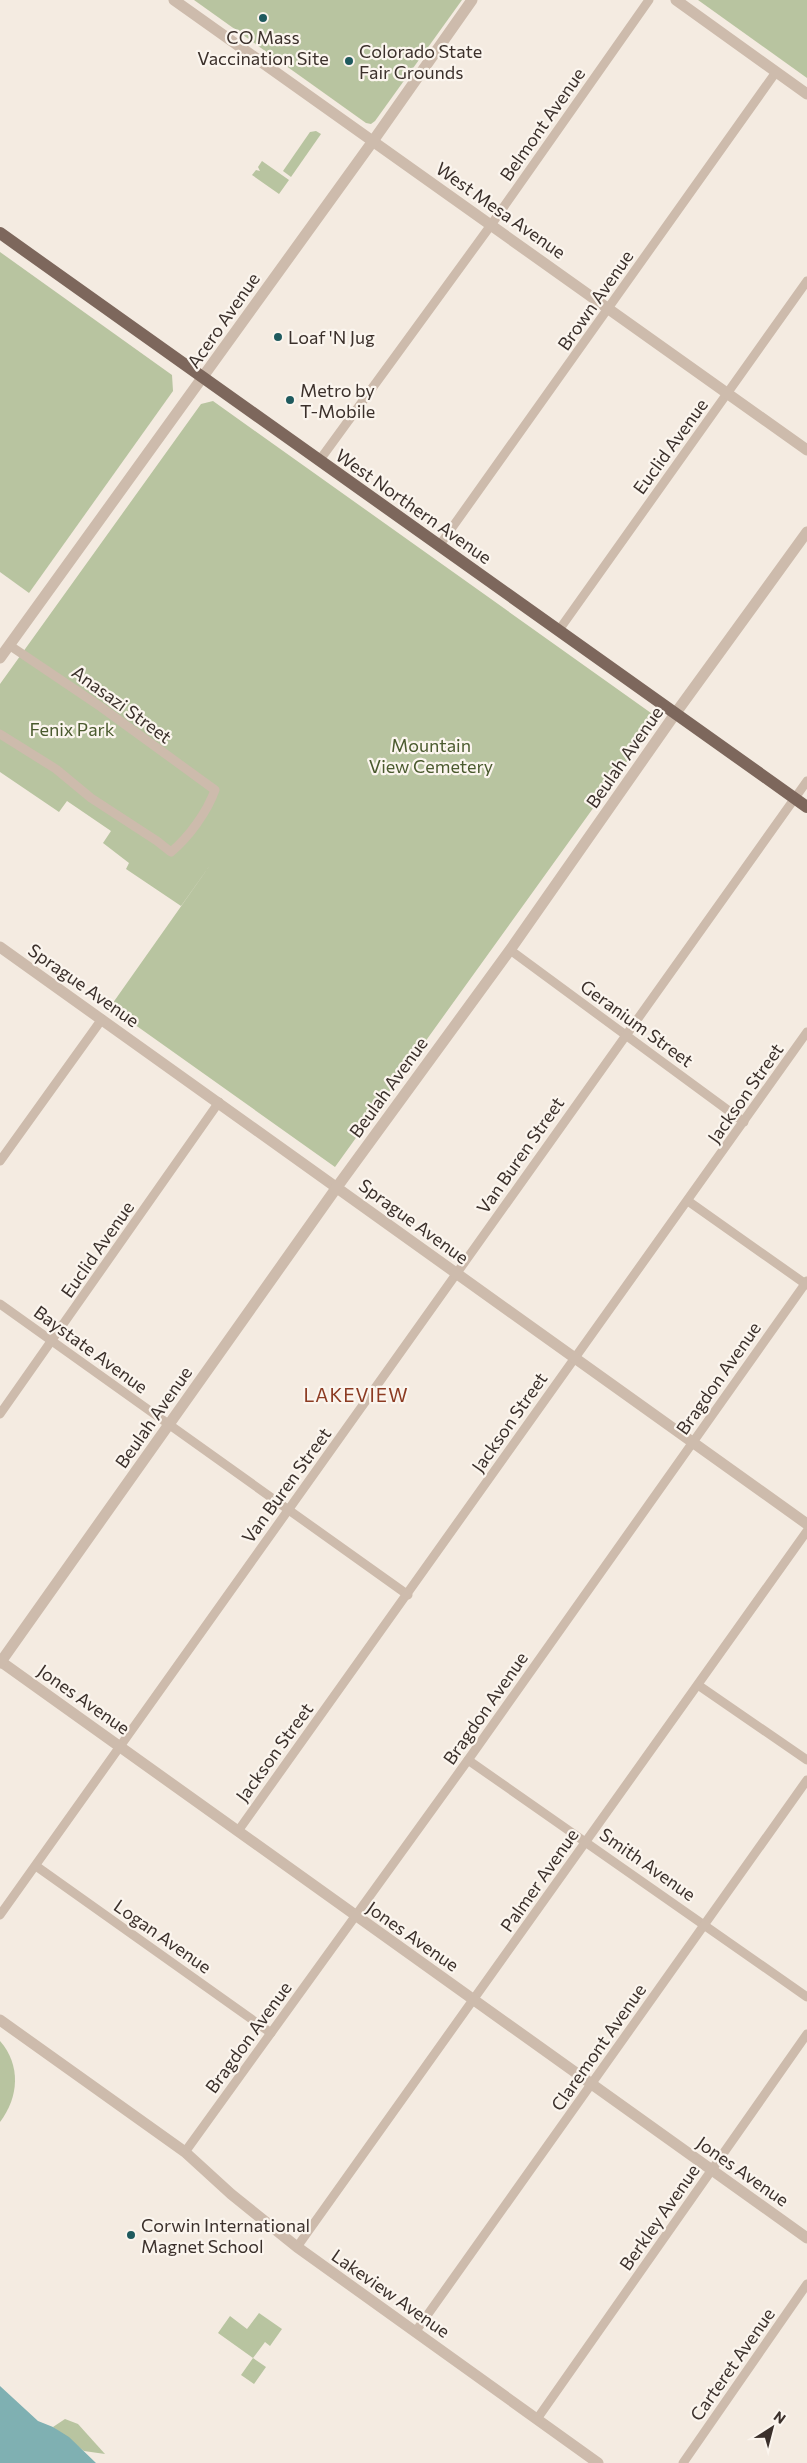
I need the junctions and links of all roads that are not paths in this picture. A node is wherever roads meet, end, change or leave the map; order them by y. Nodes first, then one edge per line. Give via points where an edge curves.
1 (174, 0) edge
2 (472, 0) edge
3 (649, 0) edge
4 (676, 0) edge
5 (776, 72) junction
6 (807, 94) edge
7 (373, 141) junction
8 (491, 225) junction
9 (0, 233) edge
10 (807, 281) edge
11 (609, 309) junction
12 (203, 378) junction
13 (728, 393) junction
14 (807, 450) edge
15 (319, 461) junction
16 (807, 532) edge
17 (439, 546) junction
18 (559, 630) junction
19 (9, 645) junction
20 (0, 658) edge
21 (675, 714) junction
22 (0, 734) edge
23 (807, 781) edge
24 (795, 798) junction
25 (807, 807) edge
26 (0, 947) edge
27 (510, 950) junction
28 (102, 1019) junction
29 (807, 1032) edge
30 (625, 1034) junction
31 (804, 1043) edge
32 (219, 1102) junction
33 (744, 1122) junction
34 (0, 1162) edge
35 (337, 1186) junction
36 (688, 1201) junction
37 (458, 1274) junction
38 (806, 1283) edge
39 (0, 1304) edge
40 (53, 1341) junction
41 (574, 1356) junction
42 (0, 1414) edge
43 (168, 1425) junction
44 (693, 1441) junction
45 (288, 1509) junction
46 (807, 1524) edge
47 (807, 1531) edge
48 (408, 1595) junction
49 (0, 1662) edge
50 (698, 1685) junction
51 (119, 1746) junction
52 (468, 1760) junction
53 (807, 1760) edge
54 (807, 1780) edge
55 (238, 1830) junction
56 (586, 1840) junction
57 (36, 1866) junction
58 (0, 1915) edge
59 (355, 1916) junction
60 (705, 1924) junction
61 (807, 1997) edge
62 (474, 2001) junction
63 (0, 2020) edge
64 (271, 2033) junction
65 (807, 2034) edge
66 (592, 2084) junction
67 (185, 2152) junction
68 (712, 2172) junction
69 (807, 2238) edge
70 (296, 2248) junction
71 (807, 2284) edge
72 (416, 2332) junction
73 (537, 2418) junction
74 (598, 2463) edge
75 (683, 2463) edge

1 - 7 street, West Mesa Avenue
2 - 7 street, Acero Avenue
3 - 8 street, Belmont Avenue
4 - 5 street
5 - 6 street
5 - 11 street, Brown Avenue
7 - 8 street, West Mesa Avenue
7 - 12 street, Acero Avenue
8 - 11 street, West Mesa Avenue
8 - 15 street, Belmont Avenue
9 - 12 main road, West Northern Avenue
10 - 13 street, Euclid Avenue
11 - 13 street, West Mesa Avenue
11 - 17 street, Brown Avenue
12 - 15 main road, West Northern Avenue
12 - 19 street, Acero Avenue
13 - 14 street, West Mesa Avenue
13 - 18 street, Euclid Avenue
15 - 17 main road, West Northern Avenue
16 - 21 street, Beulah Avenue
17 - 18 main road, West Northern Avenue
18 - 21 main road, West Northern Avenue
19 - 20 street, Acero Avenue
19 - 22 street, Anasazi Street via 215,790 181,844 171,852 91,798 56,769
21 - 24 main road, West Northern Avenue
21 - 27 street, Beulah Avenue
23 - 24 street, Van Buren Street
24 - 25 main road, West Northern Avenue
24 - 30 street, Van Buren Street
26 - 28 street, Sprague Avenue
27 - 30 street, Geranium Street
27 - 35 street, Beulah Avenue
28 - 32 street, Sprague Avenue
28 - 34 street
29 - 31 street, Jackson Street
30 - 33 street, Geranium Street
30 - 37 street, Van Buren Street
31 - 33 street, Jackson Street
32 - 35 street, Sprague Avenue
32 - 40 street, Euclid Avenue
33 - 36 street, Jackson Street
35 - 37 street, Sprague Avenue
35 - 43 street, Beulah Avenue
36 - 38 street
36 - 41 street, Jackson Street
37 - 41 street, Sprague Avenue
37 - 45 street, Van Buren Street
38 - 44 street, Bragdon Avenue
39 - 40 street, Baystate Avenue
40 - 42 street, Euclid Avenue
40 - 43 street, Baystate Avenue
41 - 44 street, Sprague Avenue
41 - 48 street, Jackson Street
43 - 45 street, Baystate Avenue
43 - 49 street, Beulah Avenue
44 - 46 street, Sprague Avenue
44 - 52 street, Bragdon Avenue
45 - 48 street, Baystate Avenue
45 - 51 street, Van Buren Street
47 - 50 street, Palmer Avenue
48 - 55 street, Jackson Street
49 - 51 street, Jones Avenue
50 - 53 street
50 - 56 street, Palmer Avenue
51 - 55 street, Jones Avenue
51 - 57 street, Van Buren Street
52 - 56 street, Smith Avenue
52 - 59 street, Bragdon Avenue
54 - 60 street, Claremont Avenue
55 - 59 street, Jones Avenue
56 - 60 street, Smith Avenue
56 - 62 street, Palmer Avenue
57 - 58 street, Van Buren Street
57 - 64 street, Logan Avenue
59 - 62 street, Jones Avenue
59 - 64 street, Bragdon Avenue
60 - 61 street, Smith Avenue
60 - 66 street, Claremont Avenue
62 - 66 street, Jones Avenue
62 - 70 street, Palmer Avenue
63 - 67 street, Lakeview Avenue
64 - 67 street, Bragdon Avenue
65 - 68 street, Berkley Avenue
66 - 68 street, Jones Avenue
66 - 72 street, Claremont Avenue
67 - 70 street, Lakeview Avenue
68 - 69 street, Jones Avenue
68 - 73 street, Berkley Avenue
70 - 72 street, Lakeview Avenue
71 - 75 street, Carteret Avenue
72 - 73 street, Lakeview Avenue
73 - 74 street, Lakeview Avenue

